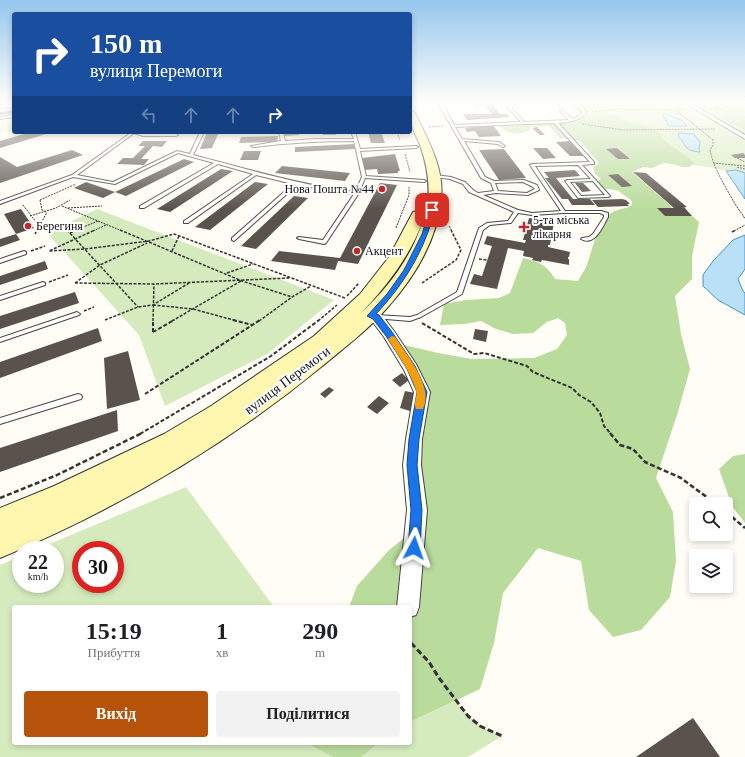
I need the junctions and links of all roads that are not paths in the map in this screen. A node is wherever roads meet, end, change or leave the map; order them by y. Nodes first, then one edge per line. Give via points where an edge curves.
1 (125, 138) edge
2 (199, 138) edge
3 (282, 138) edge
4 (422, 138) edge
5 (571, 138) edge
6 (316, 140) joint
7 (356, 140) joint
8 (461, 140) joint
9 (283, 142) junction
10 (409, 142) edge
11 (252, 146) dead end
12 (503, 146) dead end
13 (359, 150) junction
14 (191, 155) junction
15 (217, 163) junction
16 (579, 164) junction
17 (255, 174) junction
18 (73, 176) junction
19 (364, 177) junction
20 (423, 179) junction
21 (594, 180) junction
22 (493, 182) junction
23 (295, 184) junction
24 (496, 192) junction
25 (357, 193) junction
26 (477, 194) junction
27 (0, 203) edge
28 (142, 207) dead end
29 (517, 211) junction
30 (564, 212) junction
31 (186, 222) dead end
32 (299, 238) dead end
33 (234, 239) dead end
34 (584, 239) dead end
35 (24, 253) road end
36 (0, 260) edge
37 (43, 284) road end
38 (0, 298) edge
39 (77, 314) dead end
40 (373, 316) junction
41 (0, 340) edge
42 (78, 397) dead end
43 (0, 421) edge
44 (0, 521) edge
45 (0, 544) edge
46 (408, 605) edge

1 - 18 lane
2 - 14 lane
3 - 9 lane
4 - 20 main road, вулиця Перемоги via 430,155
5 - 16 lane via 593,163
6 - 7 lane
6 - 9 lane
7 - 13 lane
8 - 12 lane via 499,143
8 - 22 lane via 483,178
9 - 11 lane
10 - 13 lane
10 - 20 main road, вулиця Перемоги via 422,163
13 - 19 lane
14 - 15 lane
14 - 18 lane via 178,152 114,182
15 - 17 lane
15 - 28 lane
16 - 21 lane
16 - 30 lane via 532,165
17 - 23 lane
17 - 31 lane
18 - 27 lane
19 - 20 lane
19 - 25 lane
20 - 26 lane via 451,178 464,183
20 - 40 main road, вулиця Перемоги via 435,200 425,234 419,249
20 - 44 main road, вулиця Перемоги via 420,211 396,259 366,298 321,341 219,412 172,441 64,495
21 - 21 lane via 608,196 580,197 567,181
22 - 24 lane
22 - 24 lane via 524,181 535,186 537,190 528,194
23 - 25 lane
23 - 33 lane
24 - 26 lane
25 - 32 lane via 324,242
26 - 29 lane
29 - 30 lane via 532,214
29 - 40 lane via 509,222 489,224 481,229 460,293 410,319
30 - 34 lane via 606,214 595,235 590,239
35 - 36 lane
37 - 38 lane
39 - 41 lane
40 - 45 main road, вулиця Перемоги via 294,378 212,435 102,497
40 - 46 street via 389,334 411,368 422,392 412,465 416,510
42 - 43 lane

